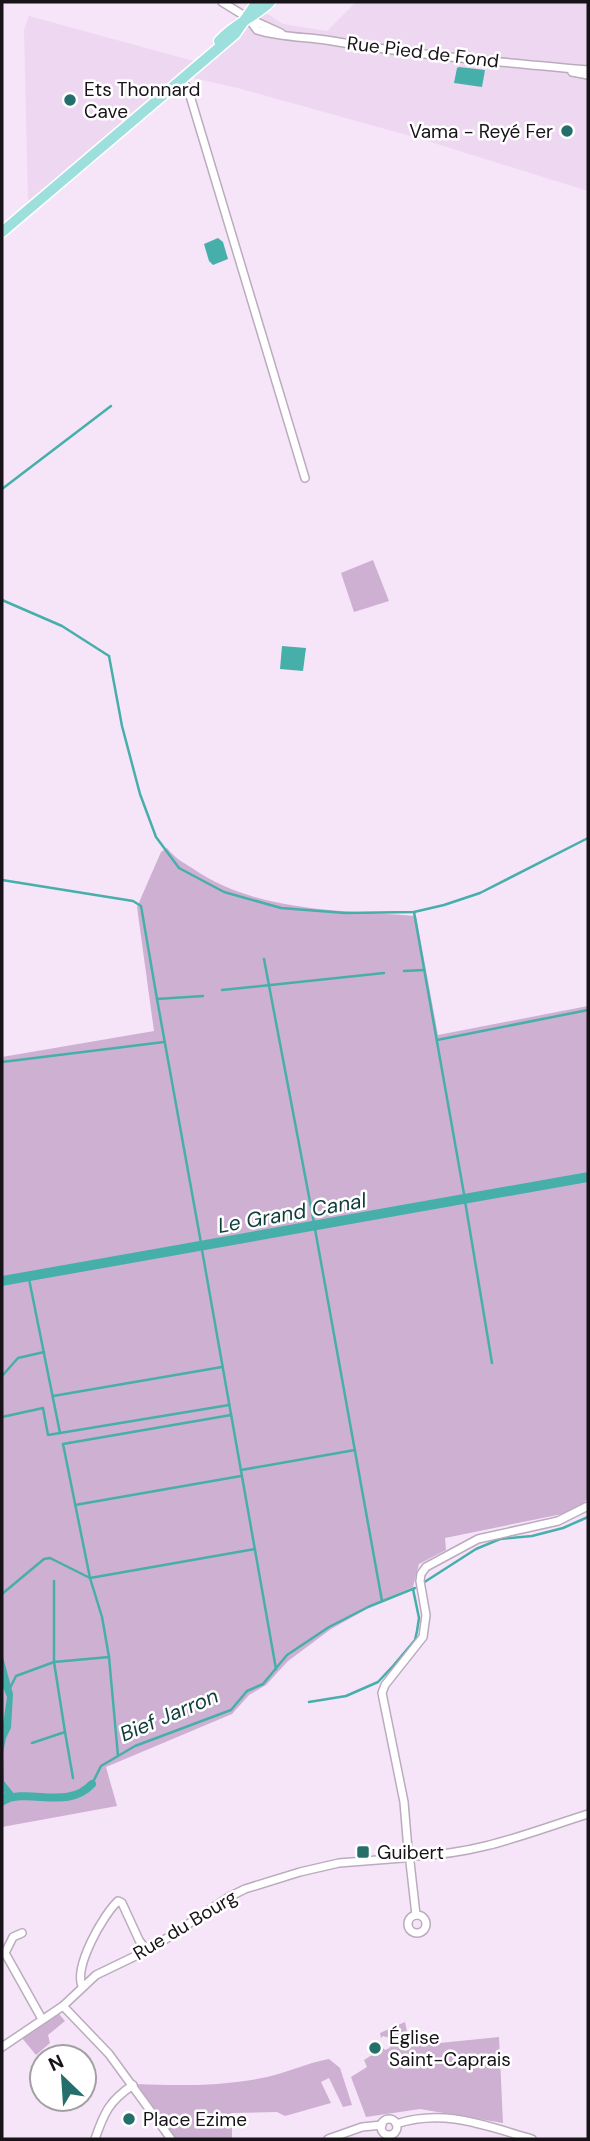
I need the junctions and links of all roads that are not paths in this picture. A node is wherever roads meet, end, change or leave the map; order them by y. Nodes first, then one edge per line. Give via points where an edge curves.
1 (222, 2) edge
2 (257, 2) edge
3 (270, 2) edge
4 (248, 18) junction
5 (561, 68) junction
6 (588, 70) edge
7 (588, 75) edge
8 (182, 80) junction
9 (2, 232) edge
10 (305, 478) dead end
11 (588, 1506) edge
12 (588, 1814) edge
13 (409, 1857) junction
14 (416, 1915) dead end
15 (22, 1933) dead end
16 (147, 1951) junction
17 (82, 1986) junction
18 (63, 2006) junction
19 (43, 2019) junction
20 (2, 2047) edge
21 (132, 2085) junction
22 (396, 2124) junction
23 (382, 2125) junction
24 (390, 2137) edge
25 (95, 2139) edge
26 (171, 2139) edge
27 (328, 2139) edge
28 (532, 2139) edge

1 - 4 street, Rue Pied de Fond
2 - 4 main road
3 - 4 main road
4 - 5 street, Rue Pied de Fond via 285,34 377,49
4 - 8 main road via 230,29
5 - 6 street, Rue Pied de Fond
5 - 7 street, Rue Pied de Fond
8 - 9 main road
8 - 10 street via 225,207
11 - 13 street via 558,1521 478,1539 432,1562 421,1574 426,1615 423,1637 382,1693 404,1802
12 - 13 street, Rue du Bourg via 481,1849
13 - 14 street
13 - 16 street, Rue du Bourg via 339,1863 245,1889
15 - 19 street via 13,1937 5,1953
16 - 17 street, Rue du Bourg
16 - 17 street via 118,1901 106,1914 83,1963
17 - 18 street, Rue du Bourg
18 - 19 street, Rue du Bourg
18 - 21 street
19 - 20 street, Rue du Bourg
21 - 25 street via 107,2107
21 - 26 street
22 - 23 street via 390,2120
22 - 24 street
22 - 28 street via 433,2116
23 - 24 street
23 - 27 street

